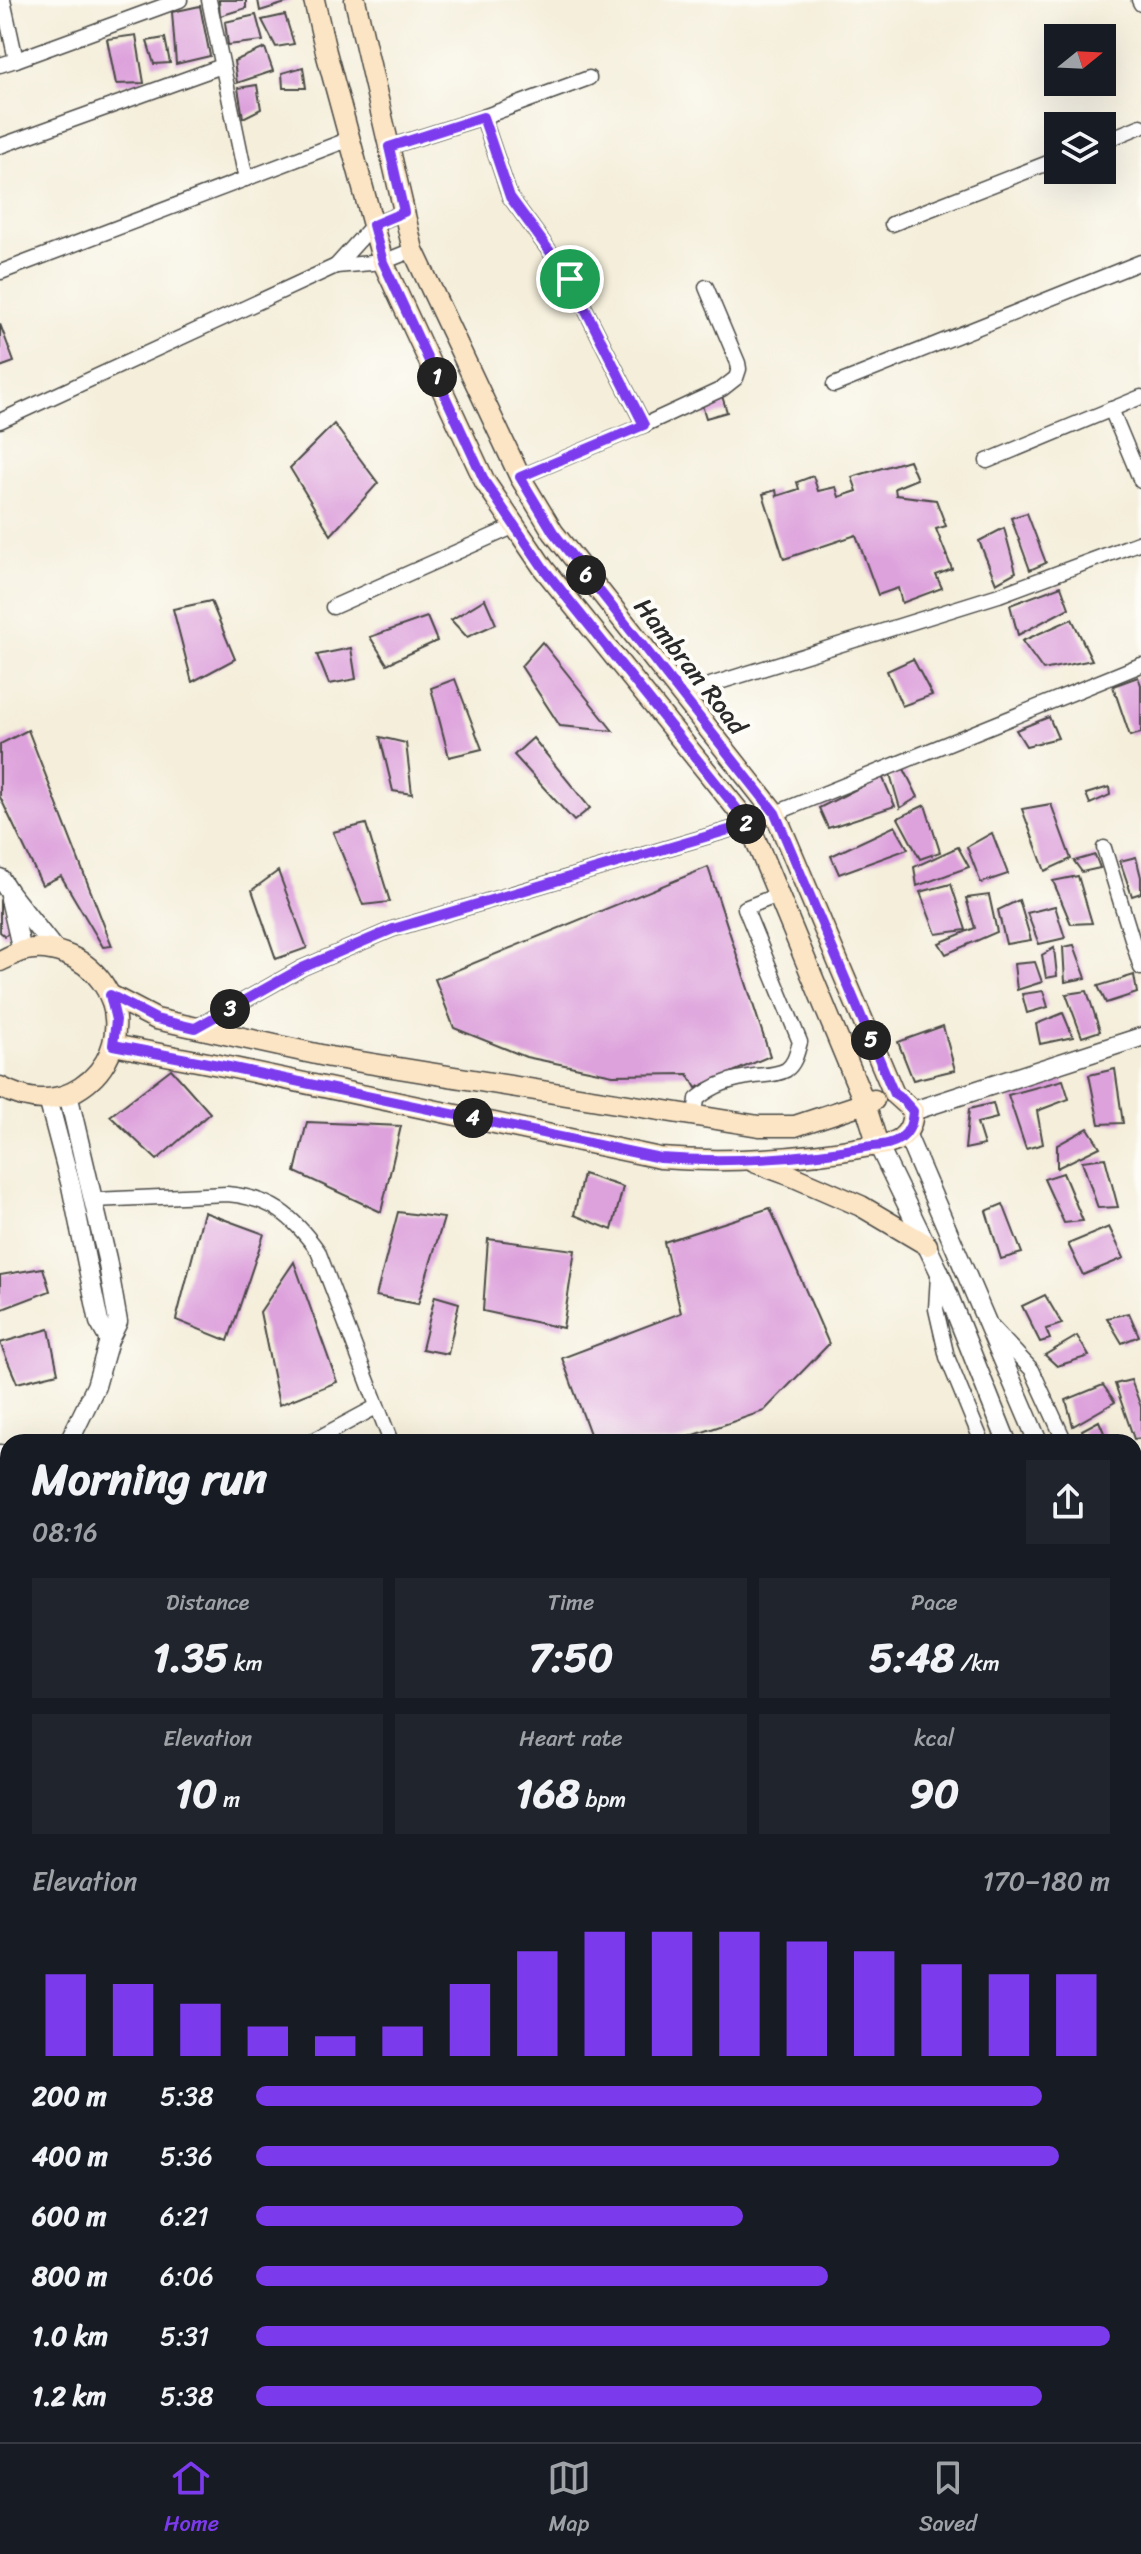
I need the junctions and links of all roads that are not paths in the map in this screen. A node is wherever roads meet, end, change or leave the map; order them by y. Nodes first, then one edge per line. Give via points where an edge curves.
1 (3, 0) edge
2 (180, 0) edge
3 (209, 0) edge
4 (314, 0) edge
5 (355, 0) edge
6 (16, 60) junction
7 (0, 65) edge
8 (222, 66) junction
9 (589, 78) dead end
10 (483, 117) junction
11 (1141, 126) edge
12 (1116, 136) edge
13 (350, 139) junction
14 (0, 146) edge
15 (389, 147) junction
16 (1044, 164) edge
17 (246, 179) junction
18 (404, 212) junction
19 (892, 224) dead end
20 (373, 225) junction
21 (413, 250) junction
22 (383, 262) junction
23 (1141, 262) edge
24 (336, 266) junction
25 (1, 272) edge
26 (706, 287) dead end
27 (834, 385) dead end
28 (1141, 397) edge
29 (1111, 409) junction
30 (0, 421) edge
31 (644, 425) junction
32 (987, 461) dead end
33 (520, 477) junction
34 (1141, 481) edge
35 (515, 526) junction
36 (1141, 542) edge
37 (333, 607) dead end
38 (1141, 665) edge
39 (681, 694) junction
40 (775, 813) junction
41 (749, 824) junction
42 (1104, 848) dead end
43 (4, 885) edge
44 (778, 895) junction
45 (55, 950) junction
46 (22, 951) junction
47 (0, 961) edge
48 (1141, 968) edge
49 (110, 995) junction
50 (195, 1028) junction
51 (1141, 1037) edge
52 (113, 1045) junction
53 (6, 1094) edge
54 (894, 1094) junction
55 (58, 1096) junction
56 (865, 1104) junction
57 (913, 1111) junction
58 (695, 1116) junction
59 (906, 1133) junction
60 (878, 1145) junction
61 (742, 1158) junction
62 (94, 1200) junction
63 (927, 1245) junction
64 (939, 1271) junction
65 (982, 1317) junction
66 (109, 1340) junction
67 (376, 1407) junction
68 (73, 1434) edge
69 (326, 1434) edge
70 (388, 1434) edge
71 (979, 1434) edge
72 (1004, 1434) edge
73 (1035, 1434) edge
74 (1061, 1434) edge

1 - 6 street
2 - 6 street
3 - 8 street
4 - 13 main road, Hambran Road
5 - 15 main road, Hambran Road
6 - 7 street
8 - 14 street
8 - 17 street
9 - 10 street
10 - 15 street
10 - 31 street via 510,197 570,279
11 - 12 street
13 - 17 street
13 - 20 main road, Hambran Road
15 - 18 main road, Hambran Road
16 - 19 street
17 - 25 street
18 - 20 street
18 - 21 main road, Hambran Road
20 - 22 main road, Hambran Road
20 - 24 street
21 - 22 street
21 - 33 main road, Hambran Road
22 - 24 street
22 - 35 main road, Hambran Road via 485,482
23 - 27 street
24 - 30 street
26 - 31 street via 738,363 736,378
28 - 29 street
29 - 32 street
29 - 34 street
31 - 33 street
33 - 39 main road, Hambran Road via 553,532
35 - 37 street
35 - 41 main road, Hambran Road
36 - 39 street via 999,595
38 - 40 street
39 - 40 main road, Hambran Road
40 - 41 street
40 - 54 main road, Hambran Road
41 - 44 main road, Hambran Road
41 - 50 street via 393,929 302,968
42 - 48 street
43 - 45 street
43 - 46 street
44 - 56 main road, Hambran Road
44 - 58 street via 745,908 800,1042 795,1059 772,1075 710,1087 697,1099
45 - 46 main road
45 - 49 main road via 88,967
46 - 47 main road
49 - 50 main road via 156,1019
49 - 52 main road via 116,1020
50 - 58 main road via 330,1057
51 - 57 street
52 - 55 main road via 102,1068 84,1086
52 - 61 main road via 660,1158
53 - 55 main road via 39,1100
54 - 56 main road
54 - 57 main road, Hambran Road
55 - 62 street
55 - 66 street via 99,1322
56 - 58 main road via 795,1126
56 - 60 main road, Hambran Road
57 - 59 main road
59 - 60 main road
59 - 65 street
60 - 61 main road
60 - 63 street
61 - 63 main road via 861,1206
62 - 66 street via 117,1315
62 - 67 street via 227,1194 274,1205 302,1228 318,1251
63 - 64 street
64 - 71 street via 936,1309 941,1334
64 - 72 street
65 - 73 street
65 - 74 street via 1032,1370
66 - 68 street via 96,1386
67 - 69 street
67 - 70 street

